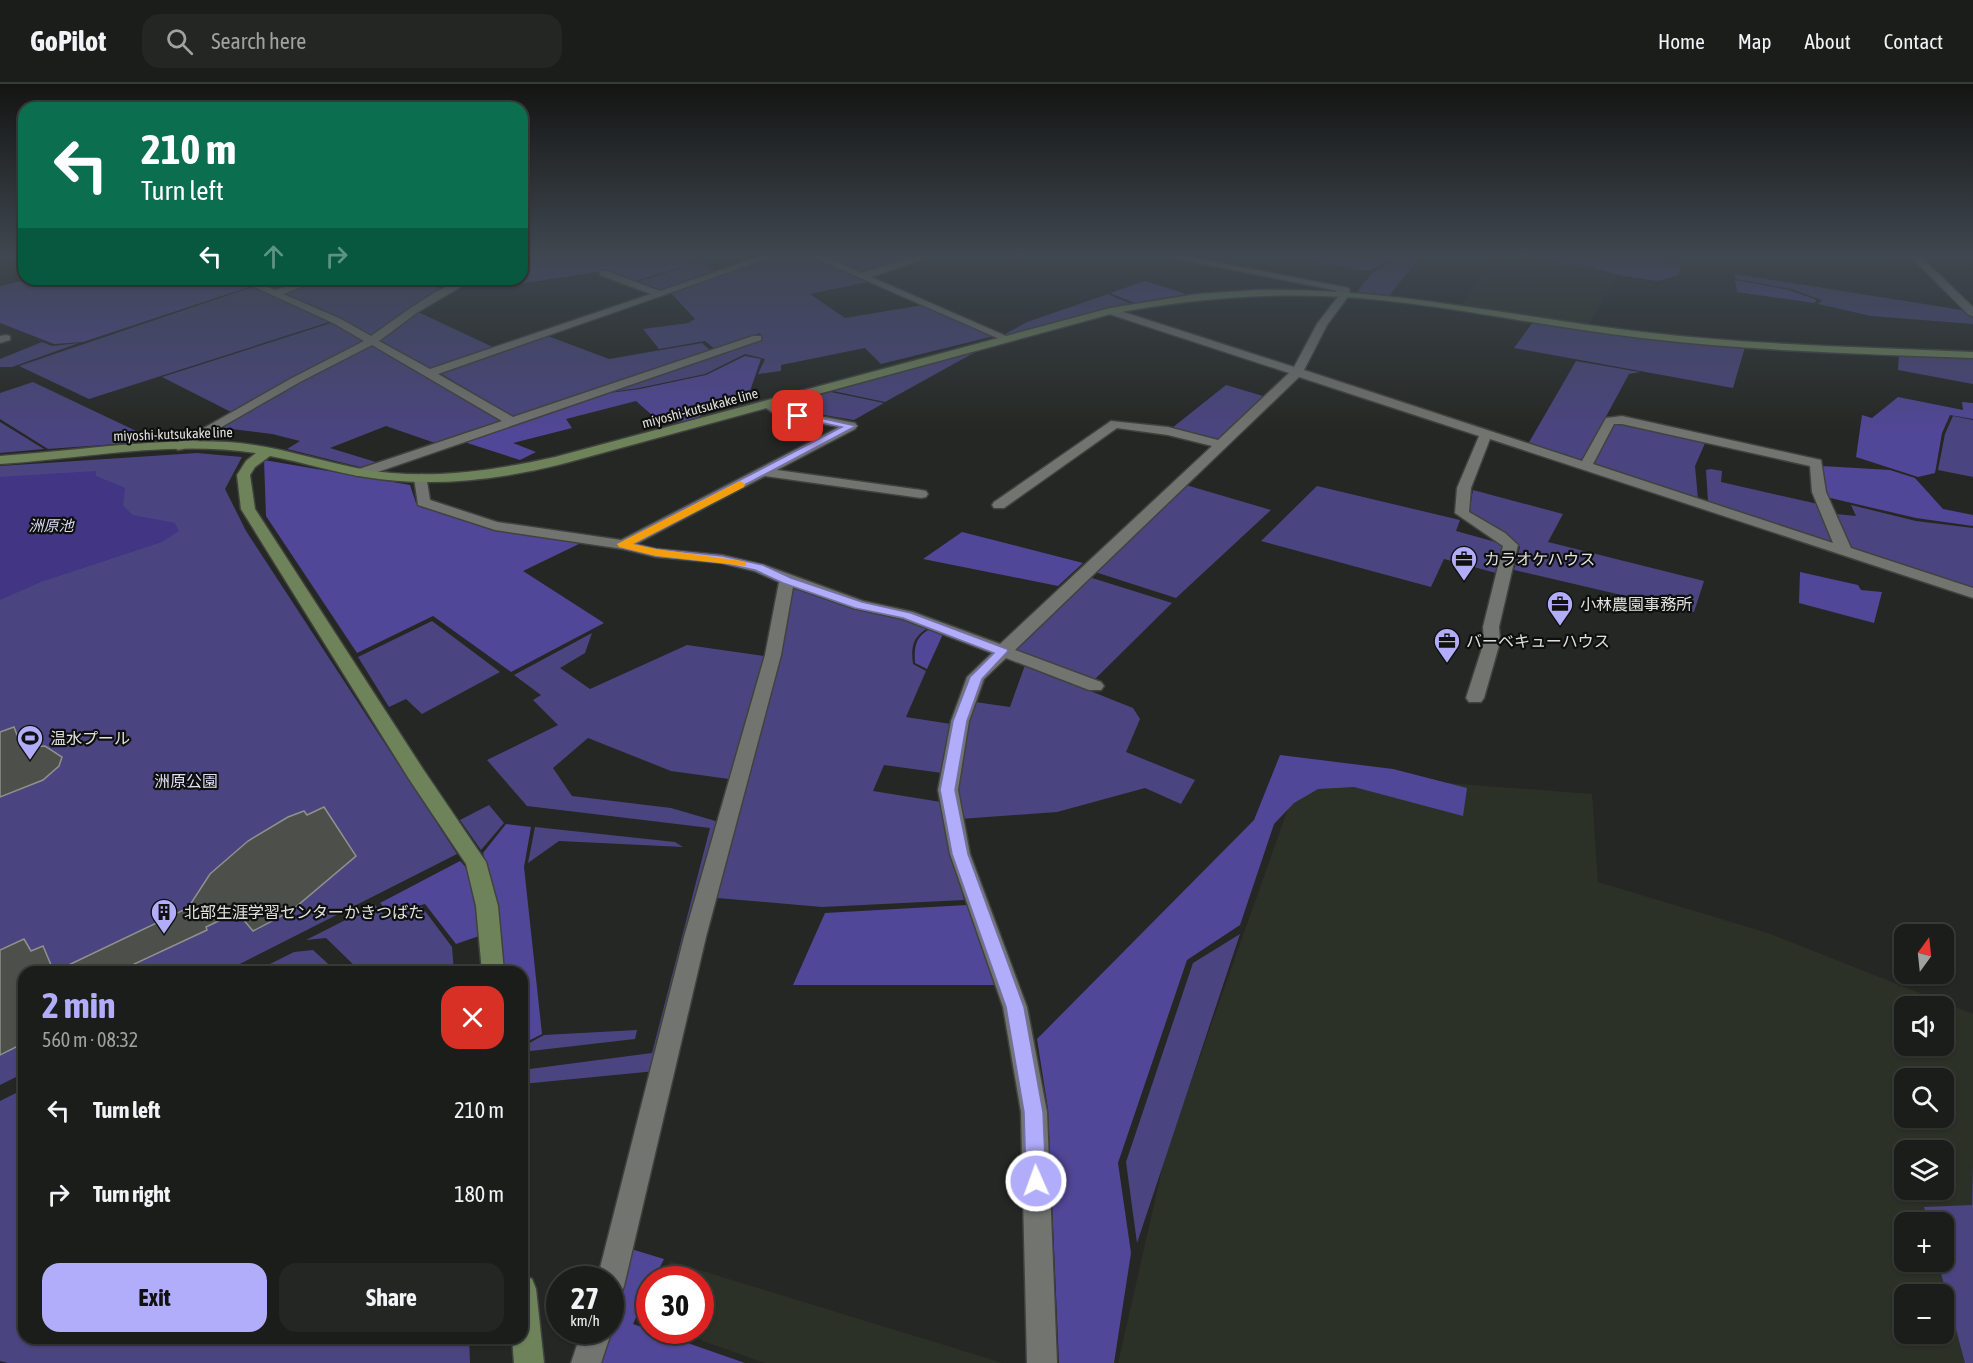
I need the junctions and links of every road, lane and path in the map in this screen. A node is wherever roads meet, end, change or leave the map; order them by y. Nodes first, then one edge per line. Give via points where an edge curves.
1 (323, 315) edge
2 (408, 315) edge
3 (600, 315) edge
4 (952, 315) edge
5 (1097, 315) edge
6 (1121, 315) edge
7 (1329, 315) edge
8 (1514, 315) edge
9 (757, 338) dead end
10 (1008, 339) junction
11 (372, 341) junction
12 (1973, 355) edge
13 (1297, 372) junction
14 (430, 373) junction
15 (770, 405) junction
16 (513, 422) junction
17 (1485, 433) junction
18 (1221, 444) junction
19 (178, 446) junction
20 (268, 451) junction
21 (0, 460) edge
22 (1586, 465) junction
23 (361, 472) junction
24 (765, 472) junction
25 (421, 478) junction
26 (921, 494) dead end
27 (999, 505) dead end
28 (623, 544) junction
29 (1844, 550) junction
30 (787, 580) junction
31 (1973, 593) edge
32 (1002, 651) junction
33 (1095, 686) dead end
34 (1475, 698) dead end
35 (492, 966) edge
36 (615, 1266) edge
37 (527, 1344) edge
38 (592, 1344) edge
39 (529, 1363) edge
40 (586, 1363) edge
41 (1042, 1363) edge

1 - 11 street
2 - 11 street
3 - 14 street
4 - 10 street
5 - 10 main road, miyoshi-kutsukake line
6 - 13 street
7 - 13 street
8 - 12 main road, miyoshi-kutsukake line via 1691,340
9 - 16 street
10 - 15 main road, miyoshi-kutsukake line
11 - 14 street
11 - 19 street
13 - 17 street
13 - 18 street
14 - 16 street
15 - 24 street via 780,412 851,426
15 - 25 main road, miyoshi-kutsukake line via 530,467
16 - 23 street
17 - 22 street
17 - 34 street via 1464,488 1462,513 1512,545 1491,627 1492,642
18 - 27 street via 1168,431 1114,424
18 - 32 street
19 - 20 main road, miyoshi-kutsukake line
19 - 21 main road, miyoshi-kutsukake line
20 - 23 main road, miyoshi-kutsukake line
20 - 35 main road via 246,466 242,476 248,509 476,862 487,906
22 - 29 street
22 - 29 street via 1610,422 1622,420 1816,463 1819,492
23 - 25 main road, miyoshi-kutsukake line
24 - 26 street
24 - 28 street
25 - 28 street via 423,502 495,526
28 - 30 street via 656,553 759,567
29 - 31 street
30 - 32 street via 859,605 907,615
30 - 36 street via 773,655 695,937
32 - 33 street
32 - 41 street via 976,677 960,721 948,790 960,854 1015,1007 1034,1112
37 - 39 main road
38 - 40 street

